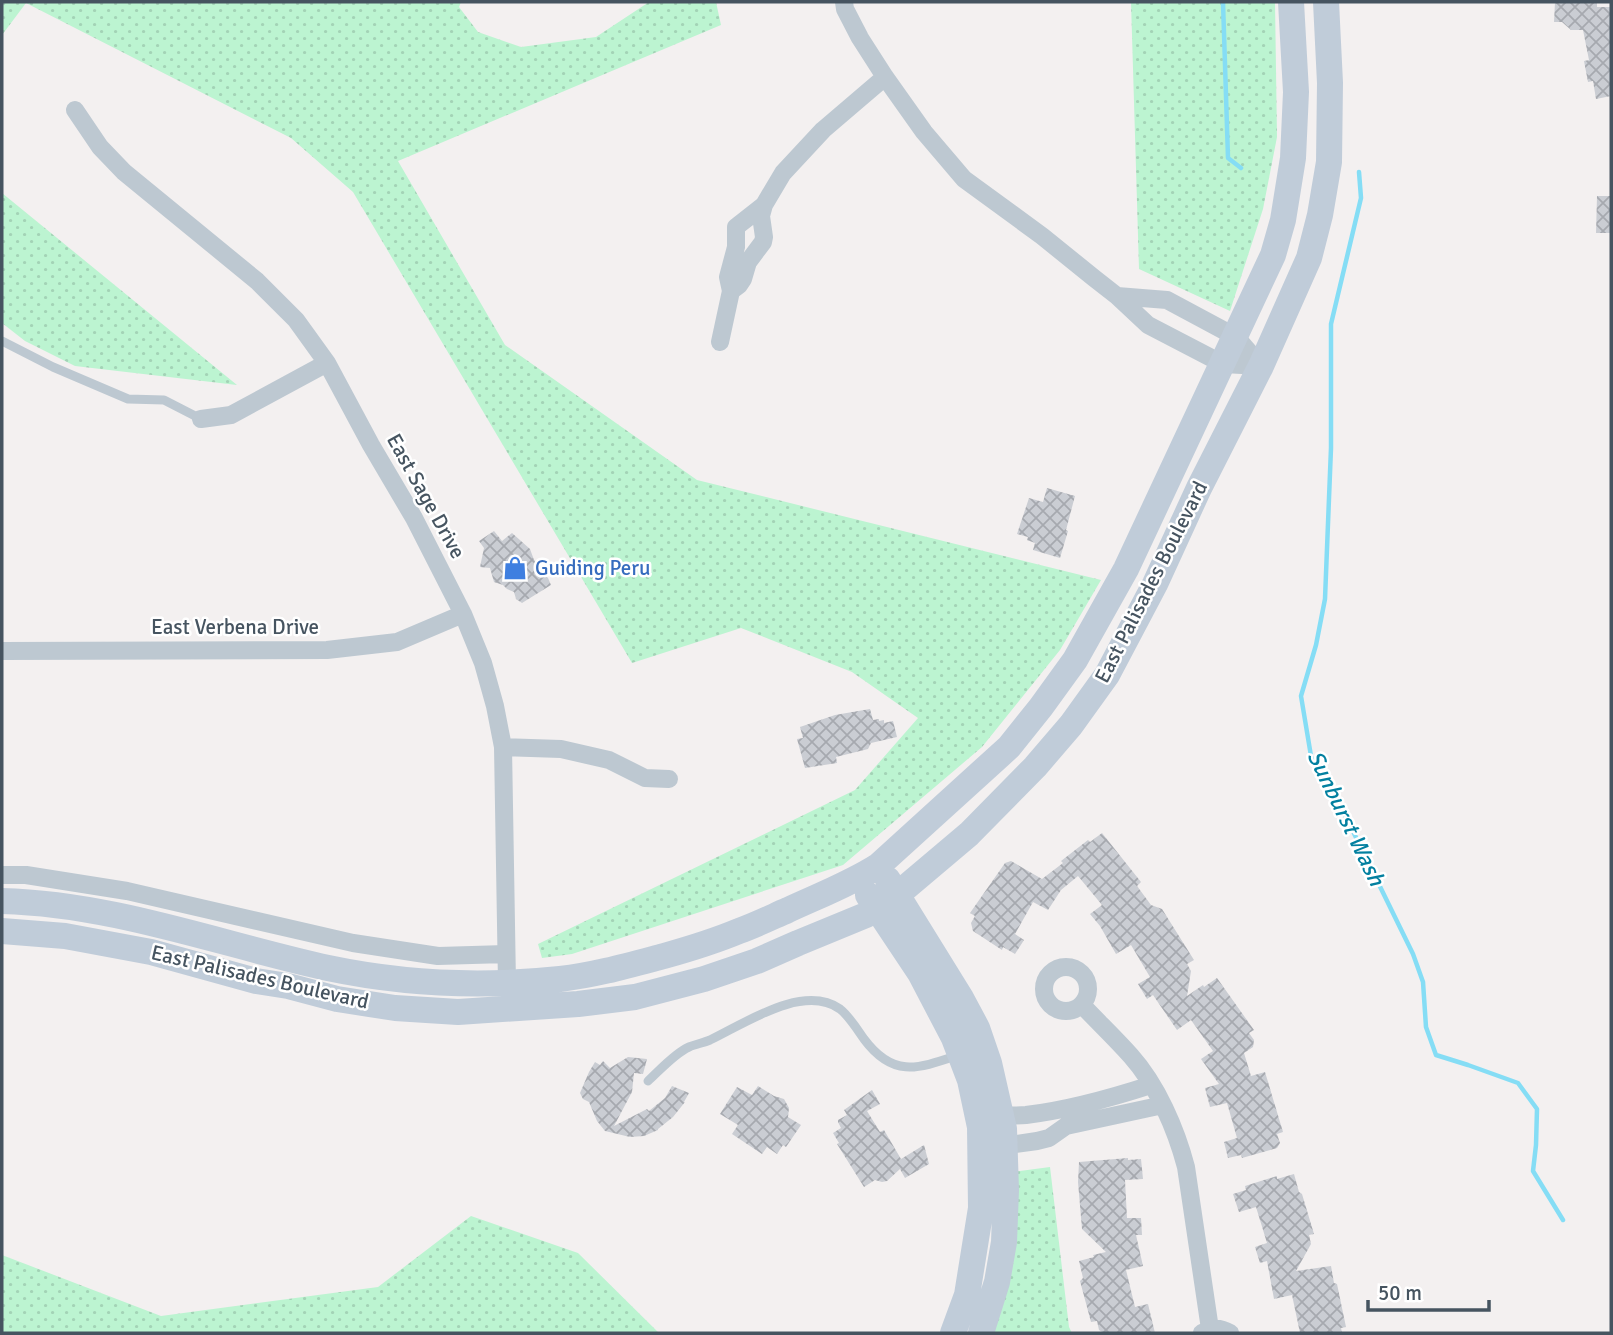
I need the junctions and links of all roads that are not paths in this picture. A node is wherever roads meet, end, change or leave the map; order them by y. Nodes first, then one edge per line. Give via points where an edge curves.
1 (844, 2) edge
2 (1291, 2) edge
3 (1326, 2) edge
4 (885, 77) junction
5 (75, 110) dead end
6 (764, 205) junction
7 (731, 292) junction
8 (1116, 296) junction
9 (1236, 337) junction
10 (2, 341) edge
11 (720, 342) dead end
12 (327, 363) junction
13 (1223, 363) junction
14 (1261, 366) junction
15 (201, 419) joint
16 (463, 614) junction
17 (2, 651) edge
18 (503, 747) junction
19 (669, 779) dead end
20 (868, 873) junction
21 (2, 875) edge
22 (2, 901) edge
23 (887, 901) junction
24 (2, 931) edge
25 (506, 954) junction
26 (507, 983) junction
27 (1082, 1005) dead end
28 (513, 1009) junction
29 (960, 1054) junction
30 (648, 1081) dead end
31 (1151, 1085) junction
32 (1163, 1105) junction
33 (990, 1117) junction
34 (993, 1147) junction
35 (1206, 1331) edge
36 (953, 1333) edge
37 (981, 1333) edge
38 (1230, 1333) edge

1 - 4 street
2 - 9 street, East Palisades Boulevard via 1296,92 1293,158 1283,220 1273,255
3 - 14 street, East Palisades Boulevard via 1329,162 1320,215 1309,258
4 - 6 street via 823,130 783,173
4 - 8 street via 964,179
5 - 12 street, East Sage Drive via 124,172 257,281 296,320
6 - 7 street via 763,242
6 - 7 street via 736,227 728,276
7 - 11 street
8 - 9 street via 1167,300
8 - 13 street via 1148,325
9 - 13 street, East Palisades Boulevard
9 - 14 street
10 - 15 lane via 128,398 164,400
12 - 15 street via 232,415
12 - 16 street, East Sage Drive
13 - 14 street
13 - 20 street, East Palisades Boulevard via 1126,569 1075,660 1009,747
14 - 23 street, East Palisades Boulevard via 1107,675 1035,767 969,834
16 - 17 street, East Verbena Drive via 397,642 327,650
16 - 18 street, East Sage Drive via 483,663
18 - 19 street via 561,749 609,760 645,778
18 - 25 street, East Sage Drive
20 - 23 street
20 - 26 street, East Palisades Boulevard via 738,932 690,948 626,966
21 - 25 street via 127,891 353,943 438,956
22 - 26 street, East Palisades Boulevard via 99,911 330,968 403,979
23 - 28 street, East Palisades Boulevard via 866,915 704,979 635,997
23 - 29 street
23 - 33 street via 961,998 977,1028 989,1063
24 - 28 street, East Palisades Boulevard via 65,936 151,952 337,999 458,1012
25 - 26 street, East Sage Drive
26 - 28 street, East Sage Drive
27 - 31 street via 1133,1058
29 - 30 lane via 929,1065 900,1067 883,1061 840,1009 819,1001 790,1003 688,1047
29 - 33 street
31 - 32 street
31 - 33 street via 1080,1105
32 - 34 street via 1066,1126 1037,1141
32 - 35 street via 1186,1167
33 - 34 street via 1004,1129
34 - 36 street via 967,1295
34 - 37 street via 1006,1189 1004,1242
35 - 38 street

